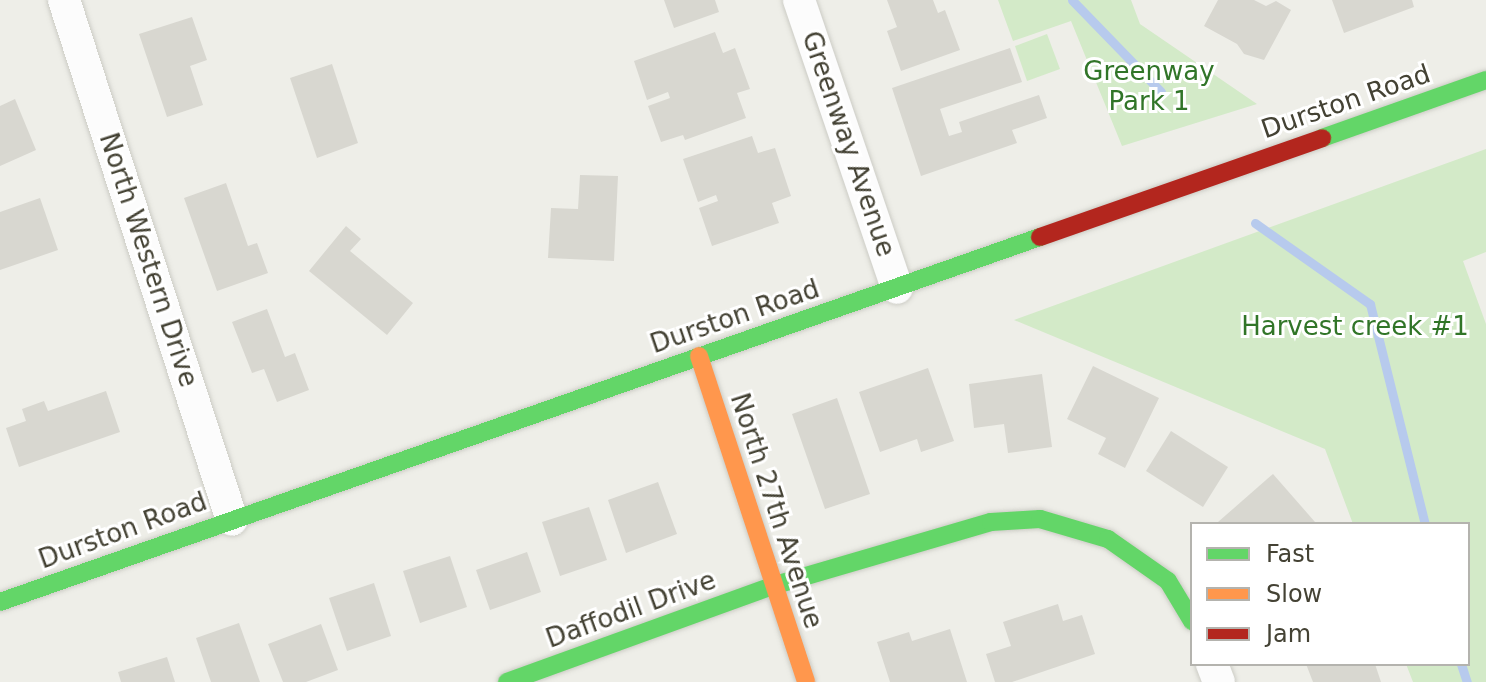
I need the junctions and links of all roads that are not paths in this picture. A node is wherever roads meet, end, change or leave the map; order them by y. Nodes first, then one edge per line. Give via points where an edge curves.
1 (64, 0) edge
2 (799, 0) edge
3 (1486, 80) edge
4 (897, 288) junction
5 (699, 356) junction
6 (232, 520) junction
7 (772, 586) junction
8 (0, 602) edge
9 (1190, 618) edge
10 (507, 682) edge
11 (806, 682) edge

1 - 6 street, North Western Drive
2 - 4 street, Greenway Avenue
3 - 4 main road, Durston Road
4 - 5 main road, Durston Road
5 - 6 main road, Durston Road
5 - 7 main road, North 27th Avenue
6 - 8 main road, Durston Road
7 - 9 main road, Daffodil Drive via 940,534 991,522 1040,519 1131,551 1168,581
7 - 10 main road, Daffodil Drive
7 - 11 main road, North 27th Avenue

